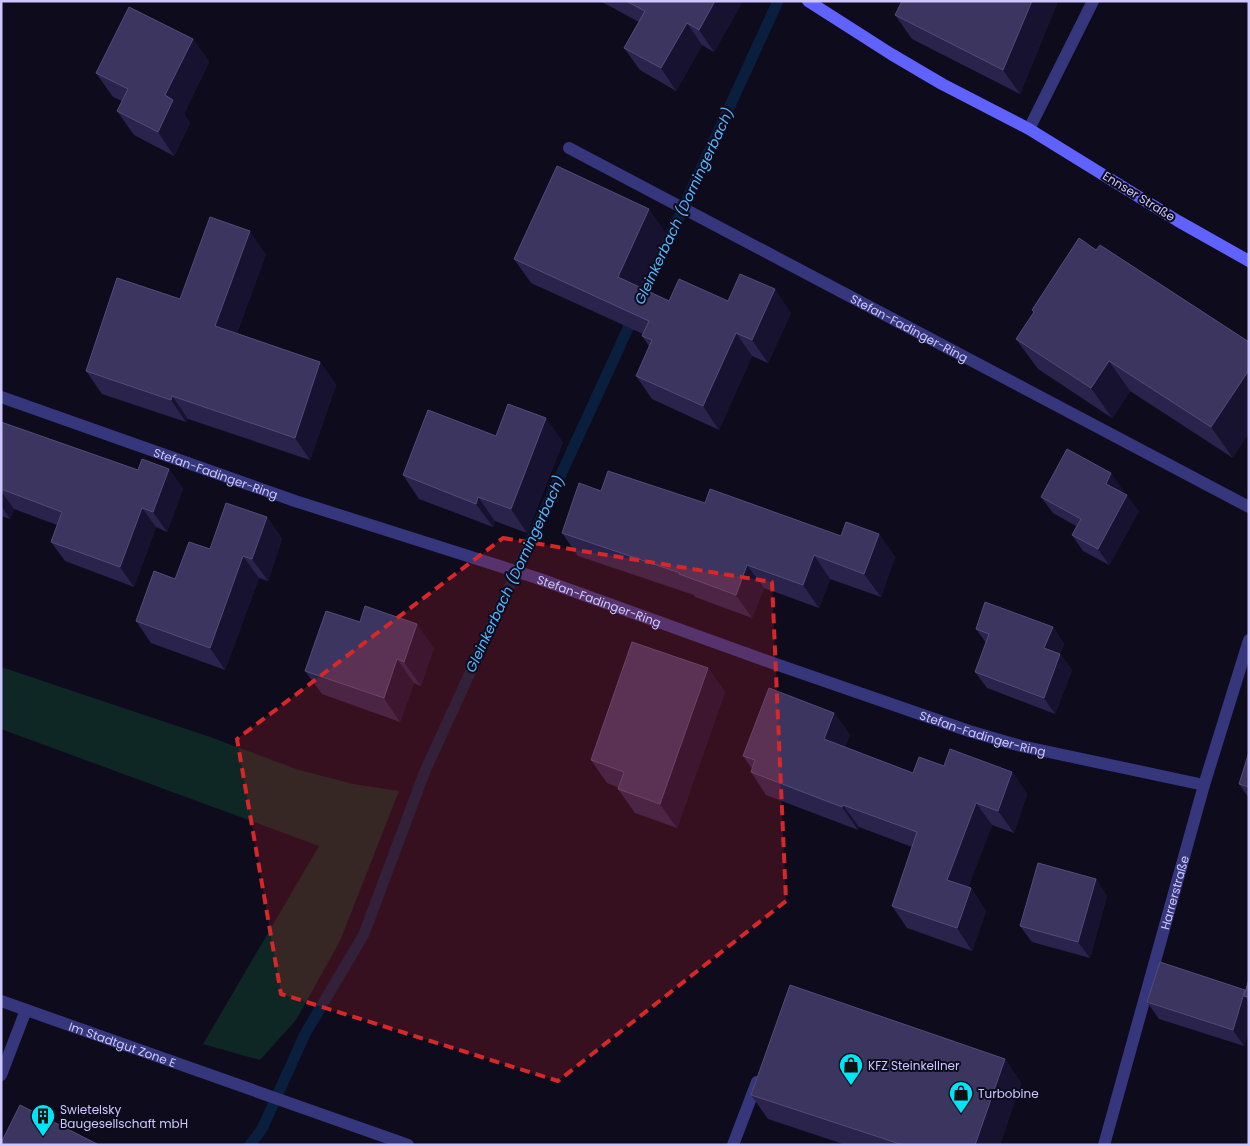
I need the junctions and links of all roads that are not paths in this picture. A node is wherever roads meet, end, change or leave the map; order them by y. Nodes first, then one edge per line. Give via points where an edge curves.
1 (808, 1) edge
2 (1093, 1) edge
3 (1029, 129) junction
4 (569, 148) dead end
5 (1249, 262) edge
6 (1, 397) edge
7 (1249, 507) edge
8 (1249, 640) edge
9 (1204, 785) junction
10 (1, 1001) edge
11 (26, 1010) junction
12 (761, 1071) edge
13 (1, 1075) edge
14 (408, 1145) edge
15 (733, 1145) edge
16 (1104, 1145) edge

1 - 3 street, Ennser Straße via 942,84
2 - 3 street
3 - 5 street, Ennser Straße
4 - 7 street, Stefan-Fadinger-Ring
6 - 9 street, Stefan-Fadinger-Ring via 295,501 537,578 969,731 1021,746
8 - 9 street, Harrerstraße
9 - 16 street, Harrerstraße
10 - 11 street, Im Stadtgut Zone E
11 - 13 street
11 - 14 street, Im Stadtgut Zone E
12 - 15 street

